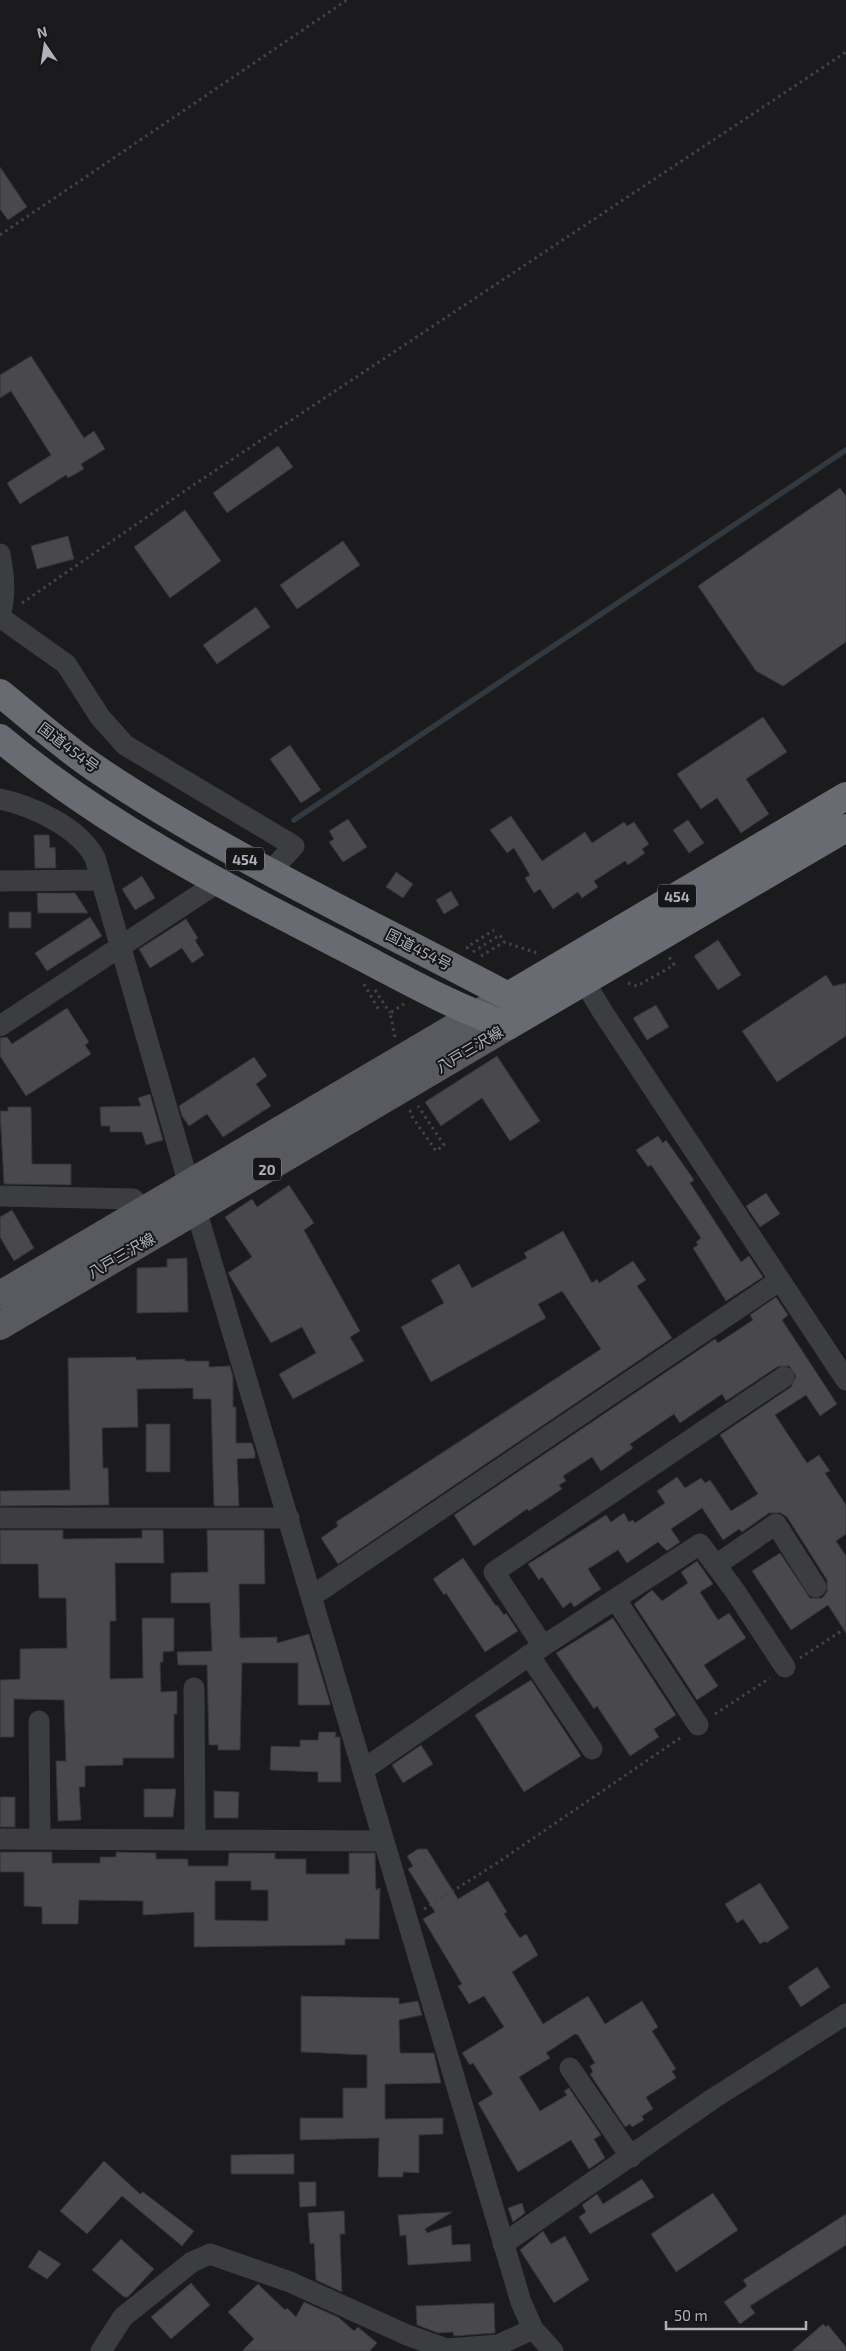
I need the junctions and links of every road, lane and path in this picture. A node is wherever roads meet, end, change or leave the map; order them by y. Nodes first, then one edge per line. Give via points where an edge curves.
1 (347, 0) edge
2 (846, 52) edge
3 (0, 235) edge
4 (0, 554) edge
5 (1, 611) edge
6 (0, 693) edge
7 (0, 738) edge
8 (846, 796) edge
9 (0, 799) edge
10 (846, 828) edge
11 (269, 873) junction
12 (102, 880) junction
13 (0, 881) edge
14 (217, 883) junction
15 (494, 930) dead end
16 (504, 942) dead end
17 (120, 948) junction
18 (570, 959) junction
19 (585, 982) junction
20 (508, 996) junction
21 (379, 1010) dead end
22 (390, 1013) dead end
23 (476, 1015) junction
24 (0, 1026) edge
25 (508, 1026) junction
26 (189, 1184) junction
27 (0, 1196) edge
28 (146, 1210) junction
29 (197, 1211) junction
30 (780, 1280) junction
31 (0, 1295) edge
32 (0, 1326) edge
33 (784, 1377) dead end
34 (846, 1380) edge
35 (0, 1518) edge
36 (289, 1518) junction
37 (716, 1565) junction
38 (816, 1587) dead end
39 (312, 1596) junction
40 (616, 1600) junction
41 (846, 1628) edge
42 (536, 1650) junction
43 (785, 1667) junction
44 (194, 1688) dead end
45 (39, 1721) dead end
46 (698, 1726) junction
47 (592, 1749) dead end
48 (364, 1769) junction
49 (0, 1839) edge
50 (40, 1839) junction
51 (195, 1840) junction
52 (383, 1840) junction
53 (408, 1919) junction
54 (846, 2014) edge
55 (570, 2068) dead end
56 (631, 2157) junction
57 (503, 2244) junction
58 (533, 2329) junction
59 (101, 2351) edge
60 (553, 2351) edge

1 - 3 path
2 - 5 path via 192,486 24,603
4 - 5 street
5 - 11 street via 66,664 100,717 125,745 294,846
6 - 11 highway, 国道454号 / 454 via 93,767 180,823
7 - 14 highway, 454 via 122,826
8 - 18 highway, 454
9 - 12 street via 38,811 88,845
10 - 19 highway, 454
11 - 20 highway, 国道454号 / 454
12 - 13 street
12 - 17 street
14 - 17 street
14 - 23 highway, 454
15 - 16 path via 467,948 470,954 500,935
17 - 24 street
17 - 26 street
18 - 19 street
18 - 20 highway, 454
19 - 25 highway, 454
19 - 30 street
20 - 23 main road, 八戸三沢線 / 20
20 - 25 main road, 八戸三沢線
21 - 22 path via 364,985 370,982
23 - 25 highway, 454
23 - 26 main road, 八戸三沢線 / 20
25 - 29 main road, 八戸三沢線 / 20
26 - 28 main road, 八戸三沢線 / 20
26 - 29 street
27 - 28 street via 133,1199
28 - 31 main road, 八戸三沢線 / 20
29 - 32 main road, 八戸三沢線 / 20
29 - 36 street
30 - 34 street
30 - 39 street
33 - 42 street via 494,1572
35 - 36 street
36 - 39 street
37 - 38 street via 776,1524
37 - 40 street via 700,1544
37 - 43 street
39 - 48 street
40 - 42 street
40 - 46 street
41 - 43 path
42 - 47 street
42 - 48 street
43 - 46 path
44 - 51 street
45 - 50 street
46 - 53 path via 494,1865
48 - 52 street
49 - 50 street
50 - 51 street
51 - 52 street
52 - 53 street
53 - 57 street
54 - 56 street via 714,2098
55 - 56 street
56 - 57 street
57 - 58 street
58 - 59 street via 498,2345 446,2349 407,2335 290,2282 210,2254 192,2262 123,2317
58 - 60 street

